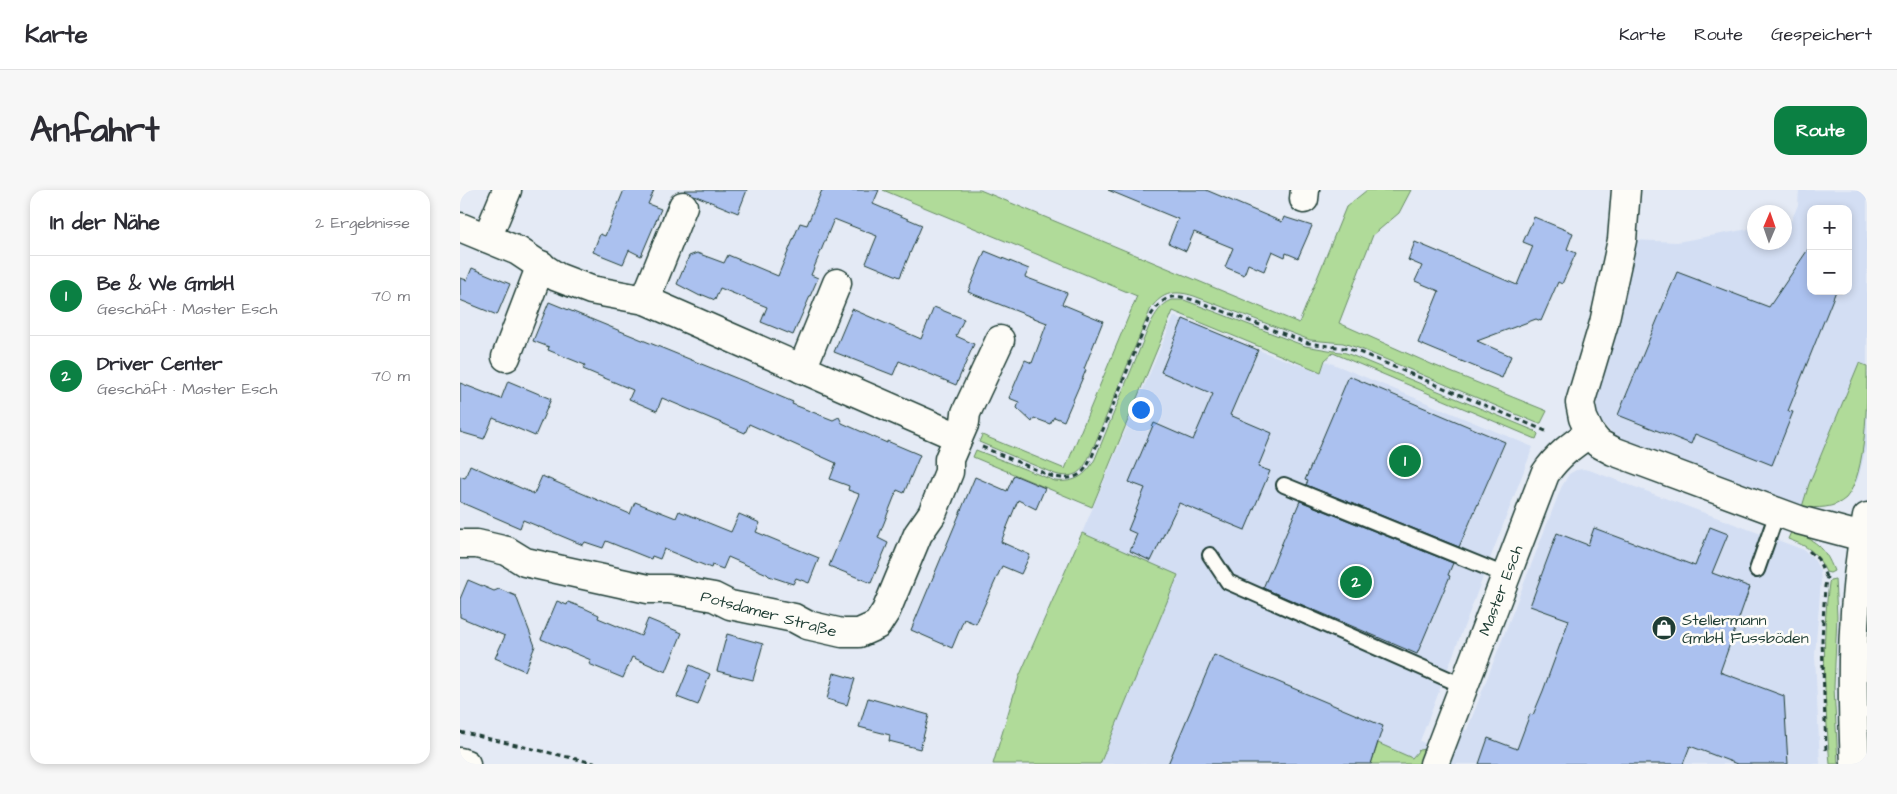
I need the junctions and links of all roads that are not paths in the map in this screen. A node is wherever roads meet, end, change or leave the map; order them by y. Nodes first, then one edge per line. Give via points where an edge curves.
1 (507, 190) edge
2 (1626, 190) edge
3 (683, 206) dead end
4 (460, 227) edge
5 (486, 238) junction
6 (541, 265) junction
7 (837, 283) dead end
8 (645, 300) junction
9 (1000, 340) dead end
10 (506, 357) dead end
11 (802, 369) junction
12 (1590, 433) junction
13 (958, 437) junction
14 (1284, 485) dead end
15 (1777, 513) junction
16 (1865, 527) edge
17 (460, 544) edge
18 (1210, 555) dead end
19 (1757, 570) dead end
20 (1506, 575) junction
21 (1464, 686) junction
22 (460, 762) edge
23 (466, 764) edge
24 (1434, 764) edge
25 (1855, 764) edge

1 - 5 street
2 - 12 street via 1622,240 1604,323 1580,403
3 - 8 street
4 - 5 street
5 - 6 street
6 - 8 street via 557,277 591,290
6 - 10 street
7 - 11 street
8 - 11 street
9 - 13 street, Potsdamer Straße
11 - 13 street
12 - 15 street via 1598,443 1613,451
12 - 20 street, Master Esch via 1569,447 1545,474
13 - 17 street, Potsdamer Straße via 949,459 949,472 932,514 918,534 886,611 877,624 859,633 842,633 807,625 794,618 730,605 714,597 648,588 525,562 507,551 477,544
14 - 20 lane
15 - 16 street via 1799,520
15 - 19 lane
16 - 25 street via 1853,632
18 - 21 lane via 1228,582
20 - 21 street, Master Esch
21 - 24 street, Master Esch
22 - 23 street

